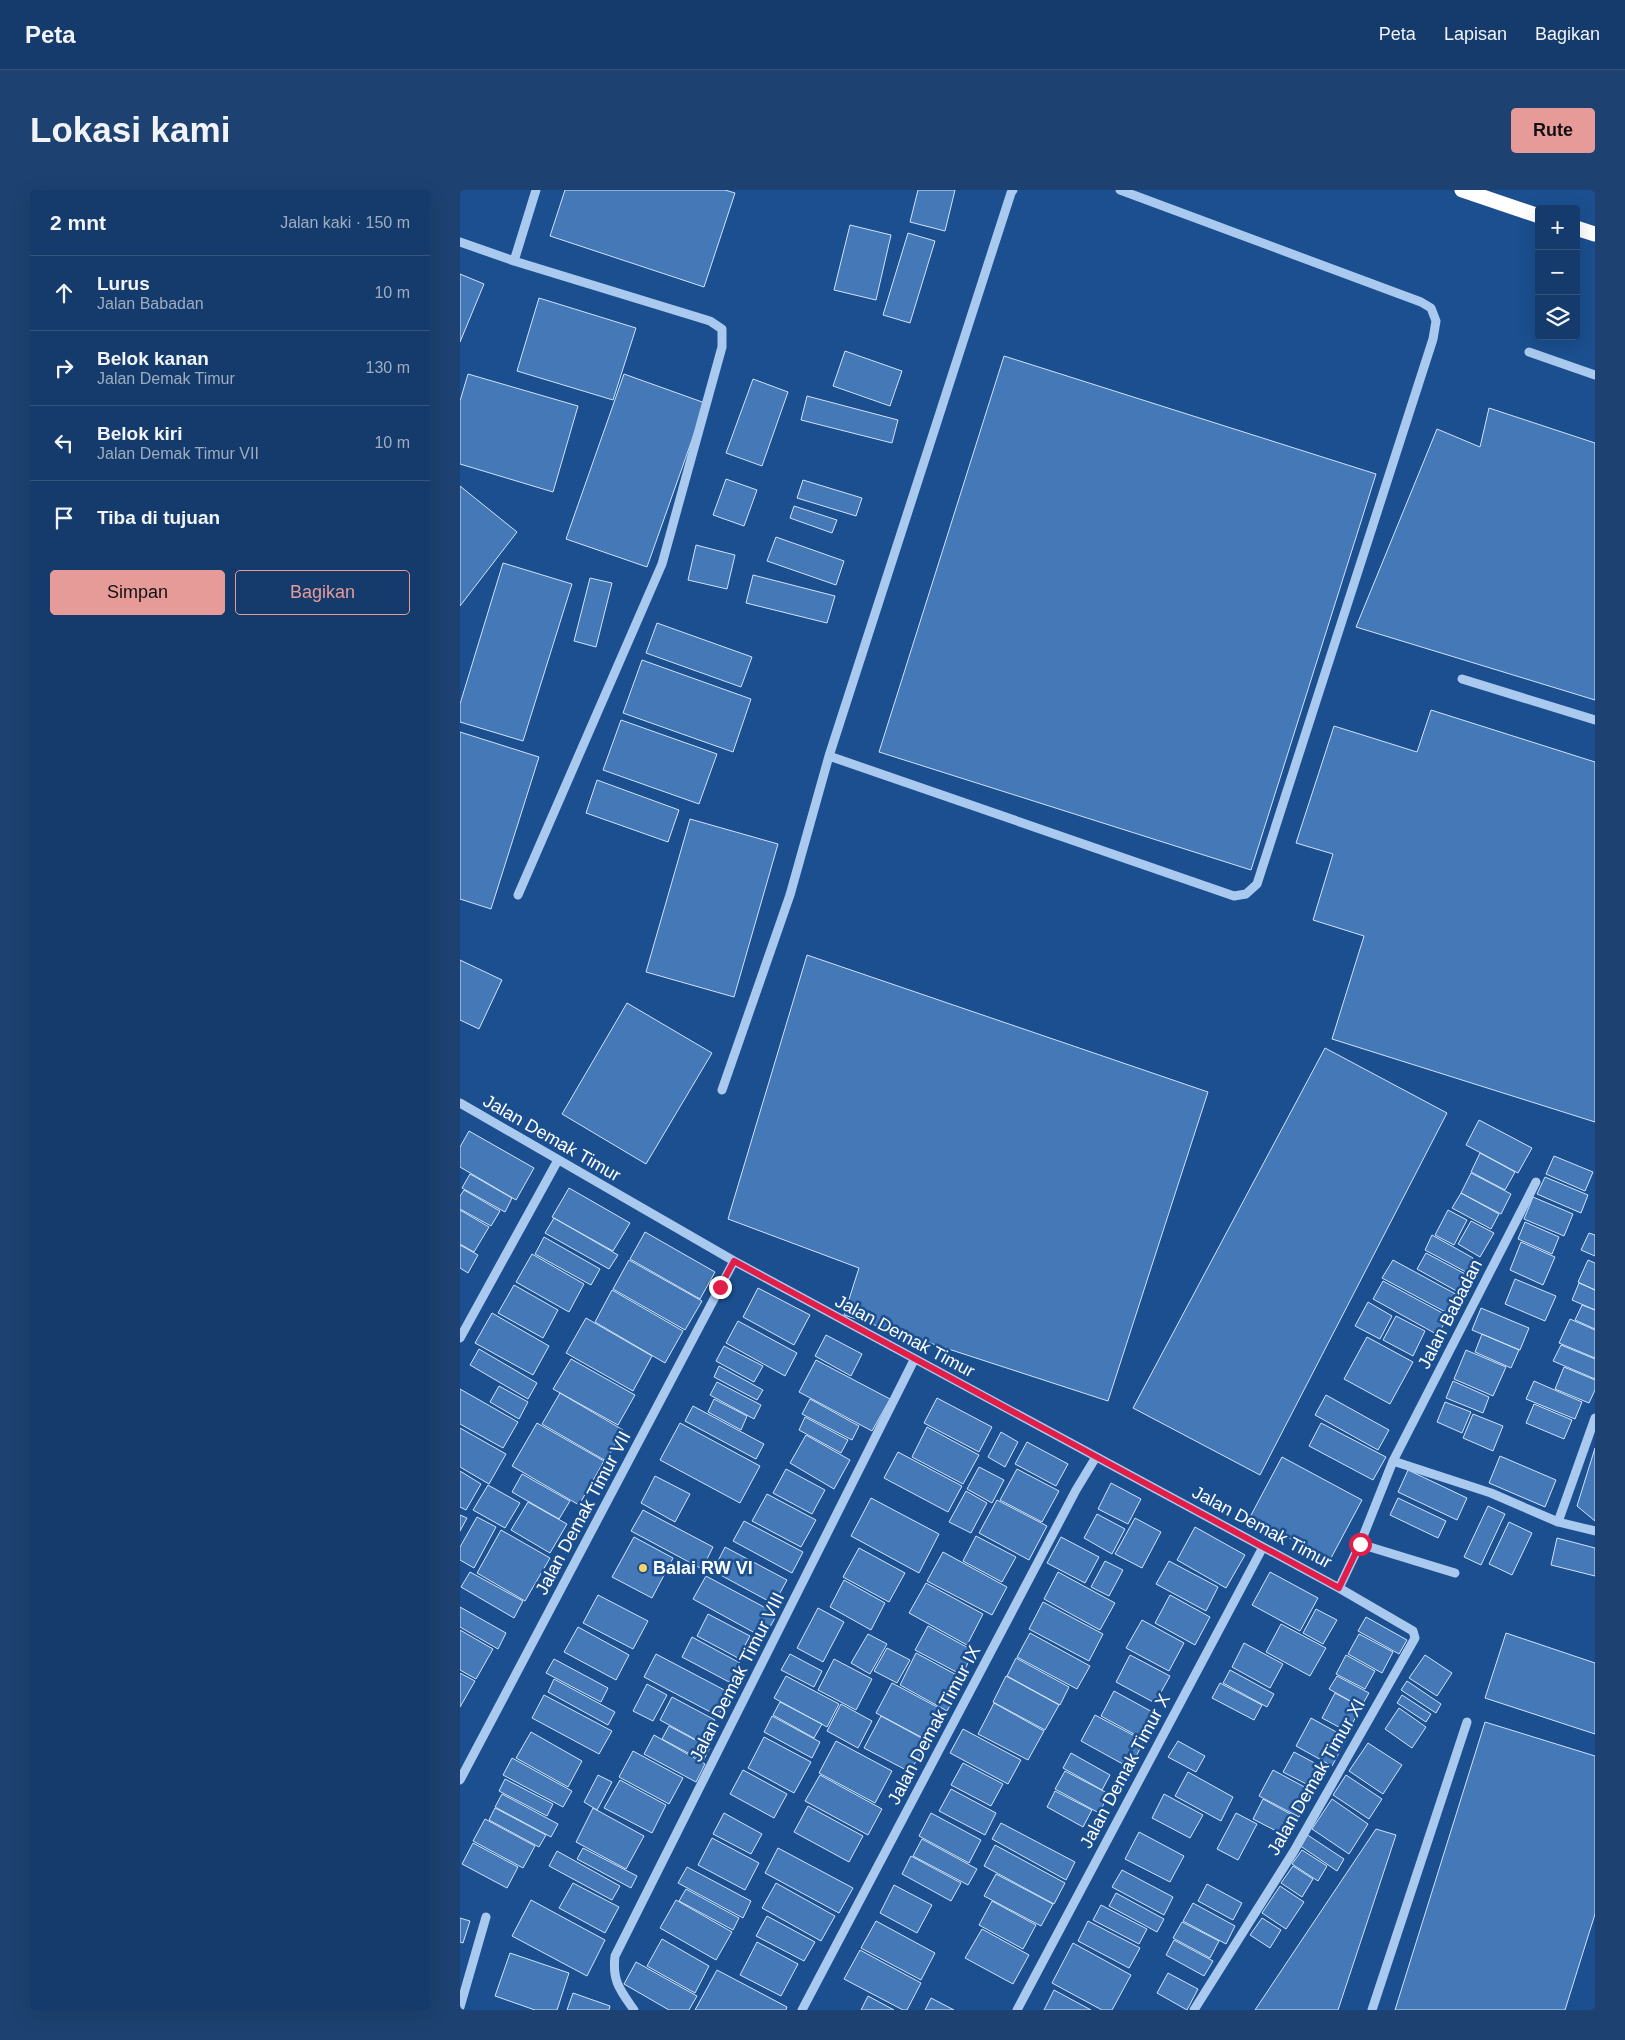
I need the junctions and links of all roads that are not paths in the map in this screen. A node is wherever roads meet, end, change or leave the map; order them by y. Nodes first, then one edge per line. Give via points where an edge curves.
1 (536, 190) edge
2 (1013, 190) edge
3 (1120, 190) edge
4 (1462, 190) edge
5 (1133, 193) edge
6 (1535, 215) edge
7 (1580, 229) edge
8 (1595, 234) edge
9 (460, 242) edge
10 (514, 261) junction
11 (1529, 352) dead end
12 (1595, 375) edge
13 (1462, 679) dead end
14 (1595, 720) edge
15 (829, 756) junction
16 (518, 895) dead end
17 (722, 1090) dead end
18 (460, 1103) edge
19 (558, 1160) junction
20 (1536, 1182) dead end
21 (734, 1261) junction
22 (460, 1338) edge
23 (914, 1360) junction
24 (1595, 1418) edge
25 (1096, 1456) junction
26 (1394, 1461) junction
27 (1558, 1522) junction
28 (1595, 1531) edge
29 (1360, 1544) junction
30 (1263, 1547) junction
31 (1455, 1573) dead end
32 (1339, 1588) junction
33 (1467, 1722) dead end
34 (460, 1780) edge
35 (486, 1917) dead end
36 (460, 2007) edge
37 (634, 2010) edge
38 (802, 2010) edge
39 (1016, 2010) edge
40 (1194, 2010) edge
41 (1372, 2010) edge

1 - 10 street
2 - 15 street
3 - 5 street
4 - 6 highway
5 - 15 street via 1421,302 1431,308 1436,321 1433,339 1258,884 1246,894 1234,896
7 - 8 highway
9 - 10 street
10 - 16 street via 710,321 722,329 722,348 662,564
11 - 12 street
13 - 14 street
15 - 17 street via 790,894
18 - 19 street, Jalan Demak Timur
19 - 21 street, Jalan Demak Timur
19 - 22 street
20 - 26 street, Jalan Babadan
21 - 23 street, Jalan Demak Timur
21 - 34 street, Jalan Demak Timur VII
23 - 25 street, Jalan Demak Timur
23 - 37 street, Jalan Demak Timur VIII via 615,1956 613,1970 616,1983
24 - 27 street
25 - 30 street, Jalan Demak Timur
25 - 38 street, Jalan Demak Timur IX
26 - 27 street via 1491,1493
26 - 29 street, Jalan Babadan
27 - 28 street
29 - 31 street
29 - 32 street, Jalan Babadan
30 - 32 street, Jalan Demak Timur
30 - 39 street, Jalan Demak Timur X
32 - 40 street, Jalan Demak Timur XI via 1413,1631 1415,1638 1294,1851
33 - 41 street
35 - 36 street

